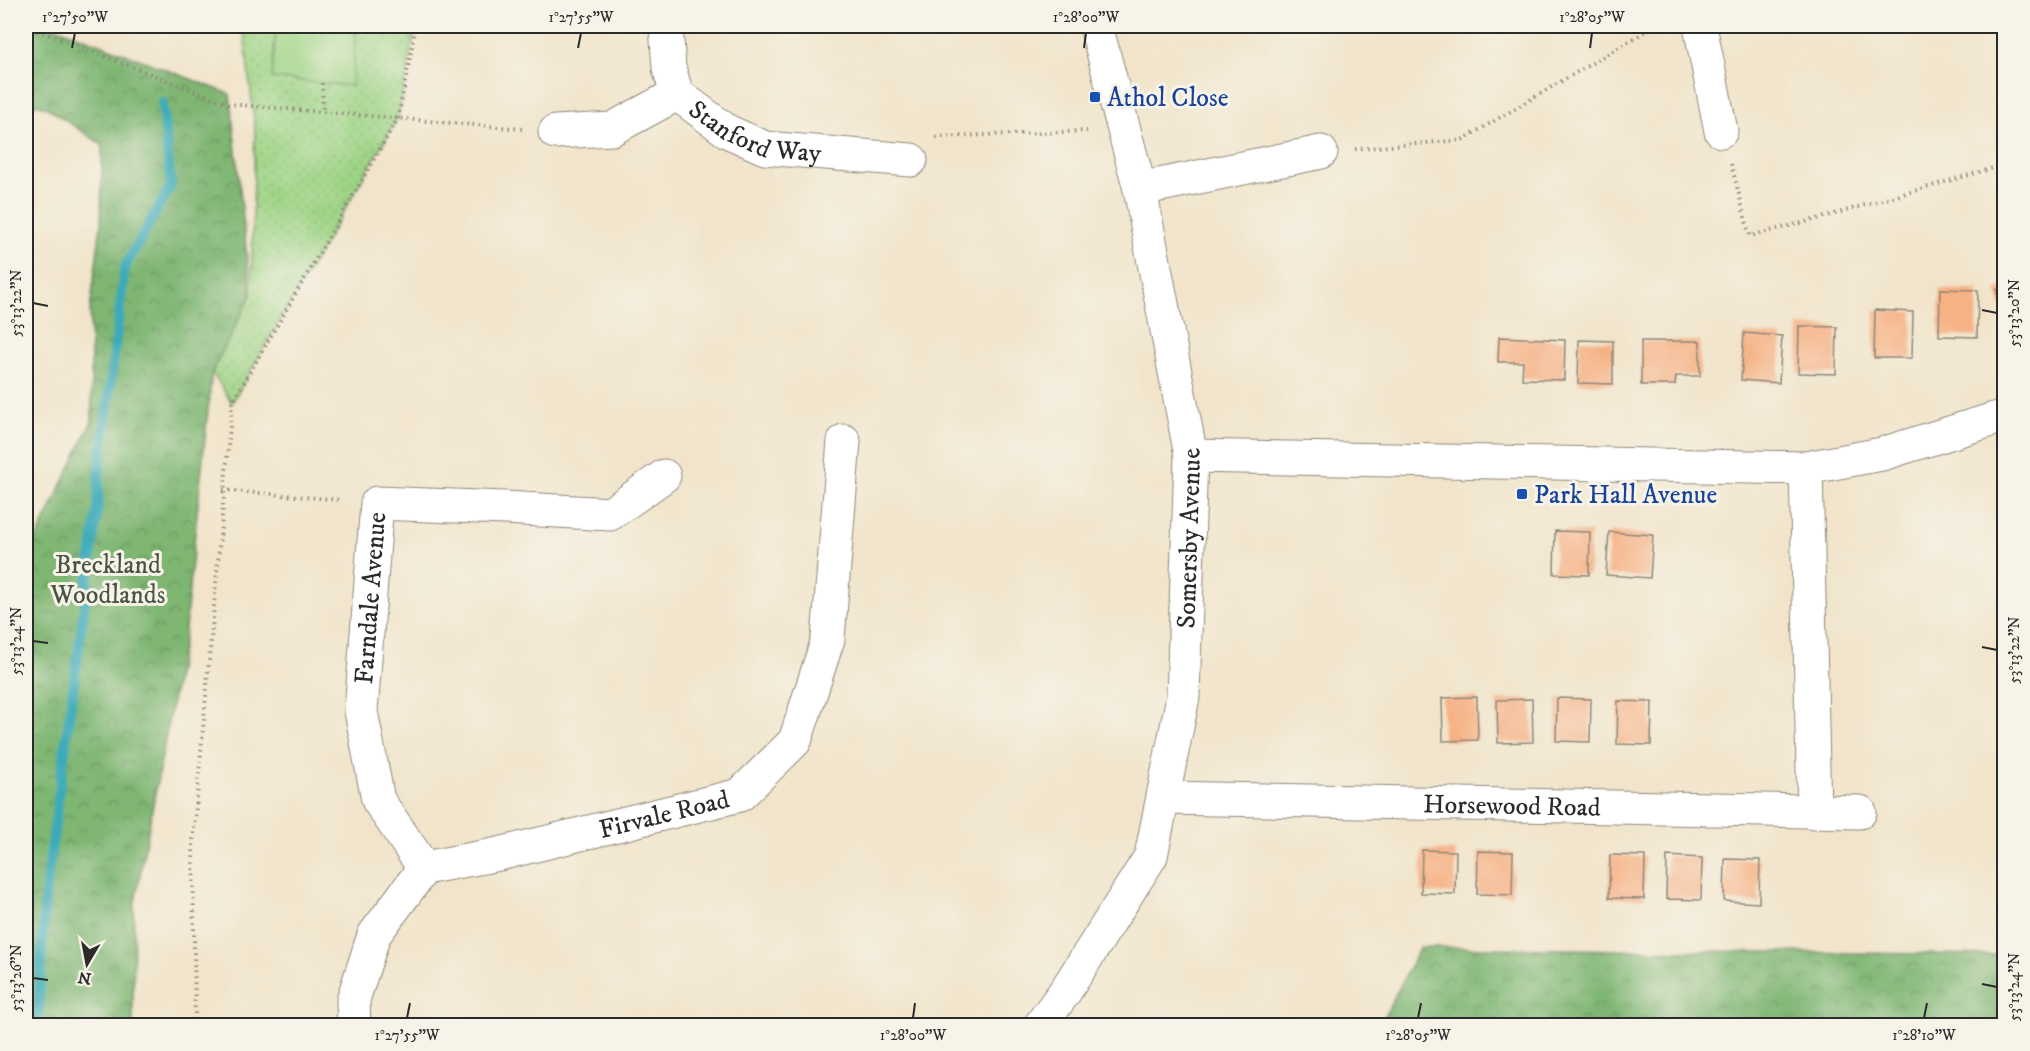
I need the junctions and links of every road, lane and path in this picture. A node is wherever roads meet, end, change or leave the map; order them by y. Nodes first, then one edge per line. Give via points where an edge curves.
1 (26, 26) edge
2 (416, 26) edge
3 (666, 26) edge
4 (1096, 26) edge
5 (1655, 26) edge
6 (1700, 26) edge
7 (322, 83) dead end
8 (677, 94) junction
9 (324, 111) junction
10 (398, 118) junction
11 (1124, 130) junction
12 (1721, 130) joint
13 (555, 132) joint
14 (1321, 152) joint
15 (911, 160) joint
16 (2004, 165) edge
17 (1140, 189) junction
18 (2004, 416) edge
19 (844, 441) dead end
20 (1191, 456) junction
21 (1806, 468) junction
22 (664, 476) dead end
23 (223, 490) junction
24 (377, 503) junction
25 (1164, 798) junction
26 (1814, 812) junction
27 (1860, 812) dead end
28 (424, 868) junction
29 (195, 1026) edge
30 (354, 1026) edge
31 (1040, 1026) edge

1 - 9 path via 228,104
2 - 10 path
3 - 8 street, Stanford Way via 669,68
4 - 11 street, Somersby Avenue
5 - 14 path via 1462,140
6 - 12 street
7 - 9 path
8 - 13 street via 612,129
8 - 15 street, Stanford Way via 728,131 765,148
9 - 10 path
10 - 13 path
10 - 23 path via 232,403
11 - 15 path via 925,138
11 - 17 street, Somersby Avenue
12 - 16 path via 1750,236
14 - 17 street
17 - 20 street, Somersby Avenue
18 - 21 street via 1882,454
19 - 28 street, Firvale Road via 828,639 795,741 740,795 499,854
20 - 21 street
20 - 25 street, Somersby Avenue via 1182,697
21 - 26 street
22 - 24 street, Farndale Avenue via 609,514
23 - 24 path
23 - 29 path via 193,842
24 - 28 street, Farndale Avenue via 361,711 378,800
25 - 26 street, Horsewood Road
25 - 31 street, Somersby Avenue via 1151,856
26 - 27 street, Horsewood Road
28 - 30 street via 375,935 353,1000

